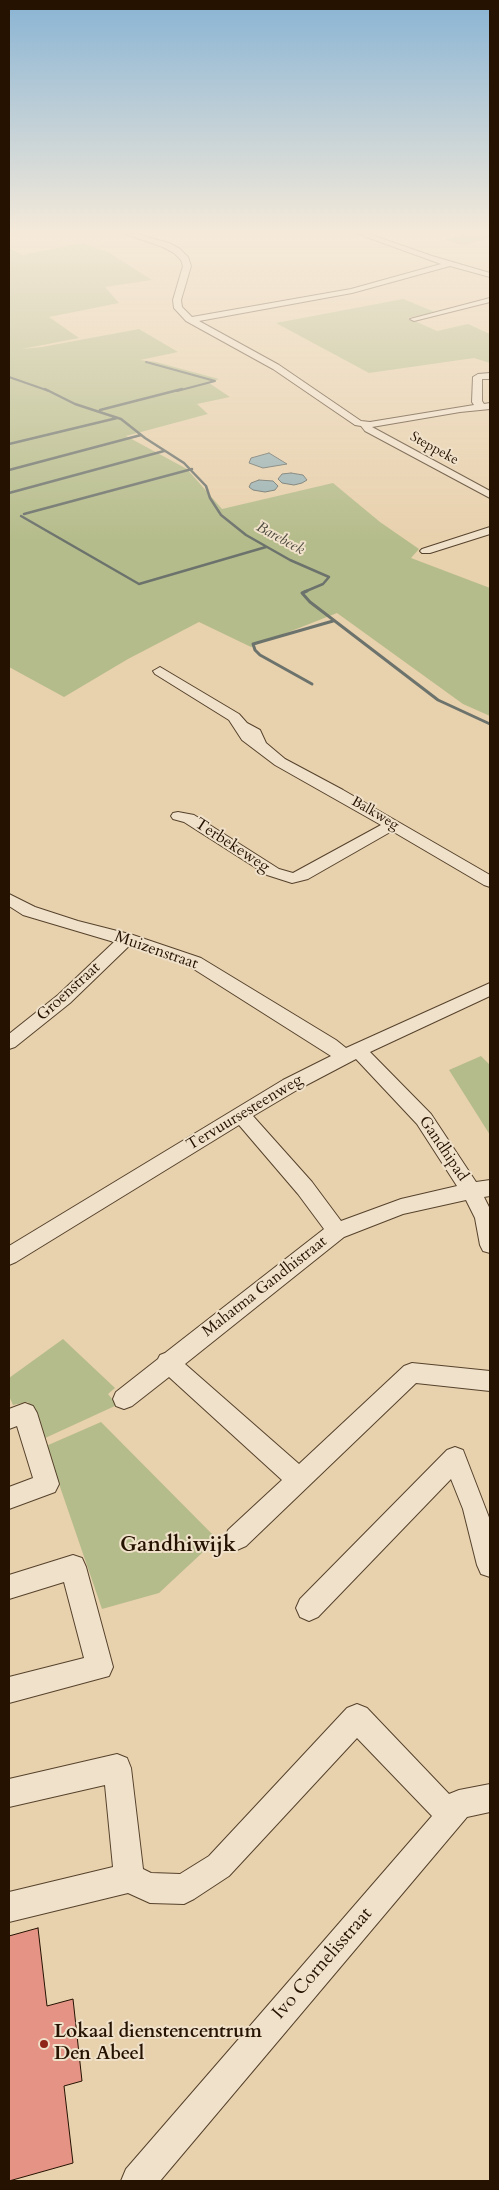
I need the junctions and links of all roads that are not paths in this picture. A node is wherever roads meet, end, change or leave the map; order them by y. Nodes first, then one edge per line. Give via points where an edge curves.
1 (220, 336) edge
2 (490, 376) edge
3 (486, 406) edge
4 (365, 425) junction
5 (490, 495) edge
6 (490, 530) edge
7 (426, 551) dead end
8 (160, 671) dead end
9 (178, 816) dead end
10 (392, 824) junction
11 (490, 882) edge
12 (9, 899) edge
13 (127, 939) junction
14 (490, 989) edge
15 (9, 1043) edge
16 (351, 1054) junction
17 (241, 1115) junction
18 (481, 1189) edge
19 (337, 1231) junction
20 (490, 1245) edge
21 (9, 1256) edge
22 (168, 1362) junction
23 (490, 1381) edge
24 (124, 1399) dead end
25 (9, 1419) edge
26 (299, 1480) junction
27 (9, 1498) edge
28 (237, 1538) dead end
29 (490, 1564) edge
30 (9, 1587) edge
31 (309, 1608) dead end
32 (9, 1690) edge
33 (9, 1793) edge
34 (490, 1798) edge
35 (451, 1816) junction
36 (129, 1878) junction
37 (9, 1907) edge
38 (138, 2181) edge

1 - 4 street
2 - 3 street via 478,377 477,402
3 - 4 street
4 - 5 street, Steppeke
6 - 7 street
8 - 10 street, Balkweg via 234,717 255,733 260,745 280,762
9 - 10 street, Terbekeweg via 189,818 273,872 292,878 302,876
10 - 11 street, Balkweg
12 - 13 street, Muizenstraat via 29,911
13 - 15 street, Groenstraat via 64,999
13 - 16 street, Muizenstraat via 196,962 330,1045
14 - 16 street, Tervuursesteenweg
16 - 17 street, Tervuursesteenweg
16 - 18 street, Gandhipad via 424,1119 455,1164
17 - 19 street, Mahatma Gandhistraat via 305,1188
17 - 21 street, Tervuursesteenweg
18 - 19 street, Gandhipad via 401,1207
18 - 20 street
19 - 22 street, Mahatma Gandhistraat
22 - 24 street, Mahatma Gandhistraat
22 - 26 street
23 - 26 street via 412,1373
25 - 27 street via 24,1413 47,1484
26 - 28 street
29 - 31 street via 455,1458
30 - 32 street via 73,1567 100,1668
33 - 36 street via 117,1768
34 - 35 street, Ivo Cornelisstraat via 459,1804
35 - 36 street via 357,1718 219,1866 184,1889 150,1888
35 - 38 street, Ivo Cornelisstraat
36 - 37 street

